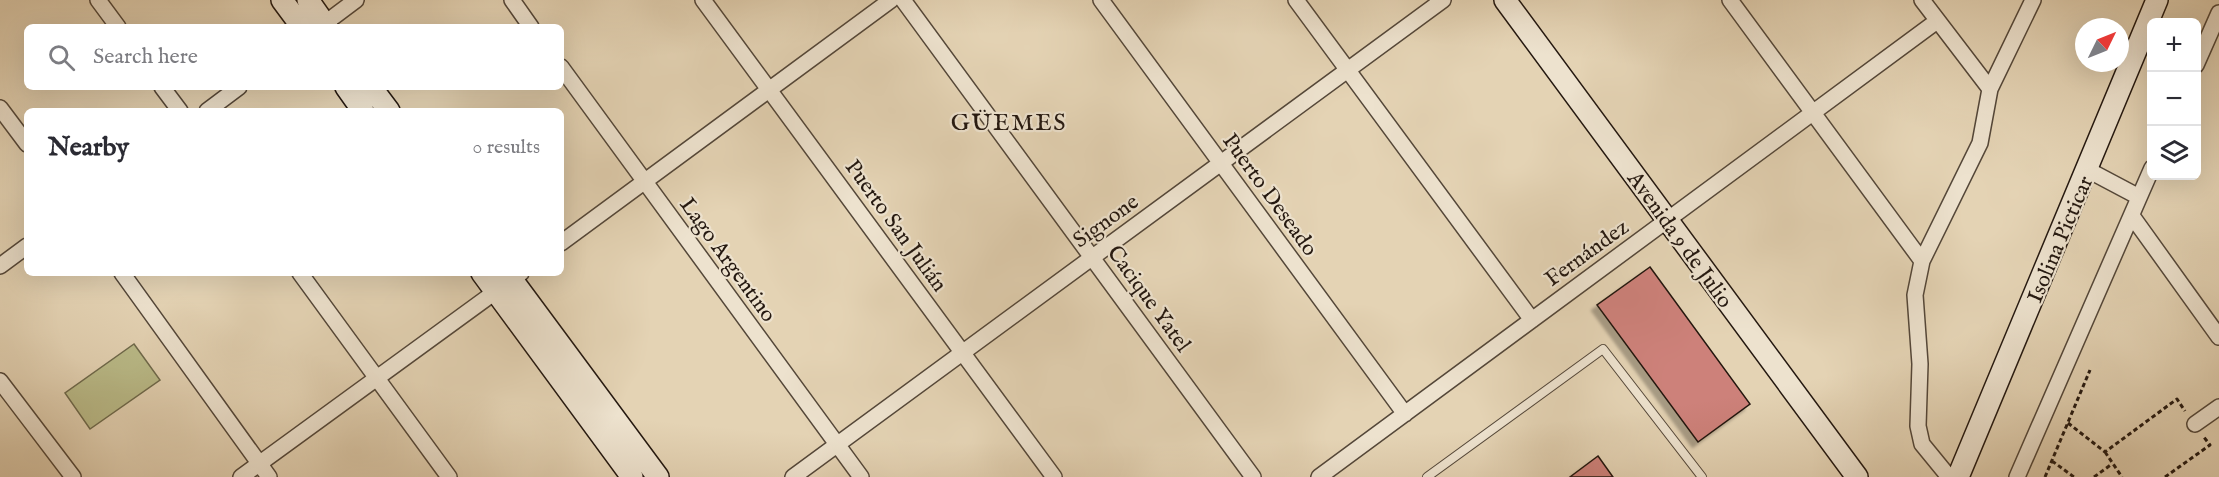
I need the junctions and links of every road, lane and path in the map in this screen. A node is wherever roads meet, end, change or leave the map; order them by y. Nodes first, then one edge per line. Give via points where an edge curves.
1 (98, 0) edge
2 (282, 0) edge
3 (308, 0) edge
4 (356, 0) edge
5 (512, 0) edge
6 (703, 0) edge
7 (891, 0) edge
8 (903, 0) edge
9 (1101, 0) edge
10 (1296, 0) edge
11 (1443, 0) edge
12 (1505, 0) edge
13 (1730, 0) edge
14 (1922, 0) edge
15 (2033, 0) edge
16 (2157, 0) edge
17 (2219, 13) edge
18 (1937, 21) junction
19 (116, 24) edge
20 (300, 24) edge
21 (323, 24) edge
22 (326, 24) edge
23 (529, 24) edge
24 (2201, 54) edge
25 (1348, 70) junction
26 (564, 71) edge
27 (1990, 89) junction
28 (164, 90) edge
29 (235, 90) edge
30 (348, 90) edge
31 (373, 90) edge
32 (769, 90) junction
33 (0, 108) edge
34 (178, 108) edge
35 (211, 108) edge
36 (361, 108) edge
37 (386, 108) edge
38 (1813, 112) junction
39 (24, 140) edge
40 (1220, 164) junction
41 (2088, 170) junction
42 (2147, 178) edge
43 (644, 180) junction
44 (2139, 197) junction
45 (2132, 216) junction
46 (1667, 220) junction
47 (564, 241) edge
48 (24, 248) edge
49 (1092, 258) junction
50 (1922, 261) junction
51 (0, 266) edge
52 (124, 276) edge
53 (302, 276) edge
54 (509, 279) edge
55 (1532, 320) junction
56 (2219, 337) edge
57 (963, 353) junction
58 (2090, 370) dead end
59 (378, 378) junction
60 (0, 381) edge
61 (2219, 407) edge
62 (1404, 414) junction
63 (2068, 423) junction
64 (2195, 424) junction
65 (836, 444) junction
66 (2105, 452) junction
67 (2052, 461) junction
68 (260, 463) junction
69 (2112, 463) junction
70 (73, 477) edge
71 (241, 477) edge
72 (270, 477) edge
73 (449, 477) edge
74 (632, 477) edge
75 (658, 477) edge
76 (793, 477) edge
77 (861, 477) edge
78 (1054, 477) edge
79 (1253, 477) edge
80 (1320, 477) edge
81 (1427, 477) edge
82 (1702, 477) edge
83 (1857, 477) edge
84 (1949, 477) edge
85 (1958, 477) edge
86 (2017, 477) edge
87 (2045, 477) edge
88 (2074, 477) edge
89 (2094, 477) edge
90 (2122, 477) edge
91 (2165, 477) edge

1 - 19 street
2 - 20 street
3 - 21 street
4 - 22 street
5 - 23 street
6 - 32 street, Puerto San Julián
7 - 32 street
8 - 49 street, Cacique Yatel
9 - 40 street, Puerto Deseado
10 - 25 street
11 - 25 street, Signone
12 - 46 street, Avenida 9 de Julio
13 - 38 street
14 - 18 street
15 - 27 street
16 - 41 street, Isolina Picticar
17 - 24 street
18 - 27 street
18 - 38 street, Fernández
25 - 40 street, Signone
25 - 55 street
26 - 43 street, Lago Argentino
27 - 50 street via 1980,143
28 - 34 street
29 - 35 street
30 - 36 street
31 - 37 street
32 - 43 street
32 - 57 street, Puerto San Julián
33 - 39 street
38 - 46 street, Fernández
38 - 50 street
40 - 49 street, Signone
40 - 62 street, Puerto Deseado
41 - 44 street
41 - 85 street, Isolina Picticar
42 - 44 street
43 - 47 street
43 - 65 street, Lago Argentino
44 - 45 street
45 - 56 street
45 - 86 street
46 - 55 street, Fernández
46 - 83 street, Avenida 9 de Julio
48 - 51 street
49 - 57 street, Signone
49 - 79 street, Cacique Yatel
50 - 84 street via 1915,295 1920,364 1918,426 1922,444
52 - 68 street
53 - 59 street
54 - 59 street
54 - 74 street
54 - 75 street
55 - 62 street, Fernández
57 - 65 street, Signone
57 - 78 street, Puerto San Julián
58 - 63 path
59 - 68 street
59 - 73 street
60 - 70 street
61 - 64 street
62 - 80 street, Fernández
63 - 66 path
63 - 67 path
64 - 66 path via 2177,399
64 - 91 path via 2210,445
65 - 76 street, Signone
65 - 77 street, Lago Argentino
66 - 69 path
67 - 87 path
67 - 88 path
68 - 71 street
68 - 72 street
69 - 89 path
69 - 90 path
81 - 82 lane via 1603,349

